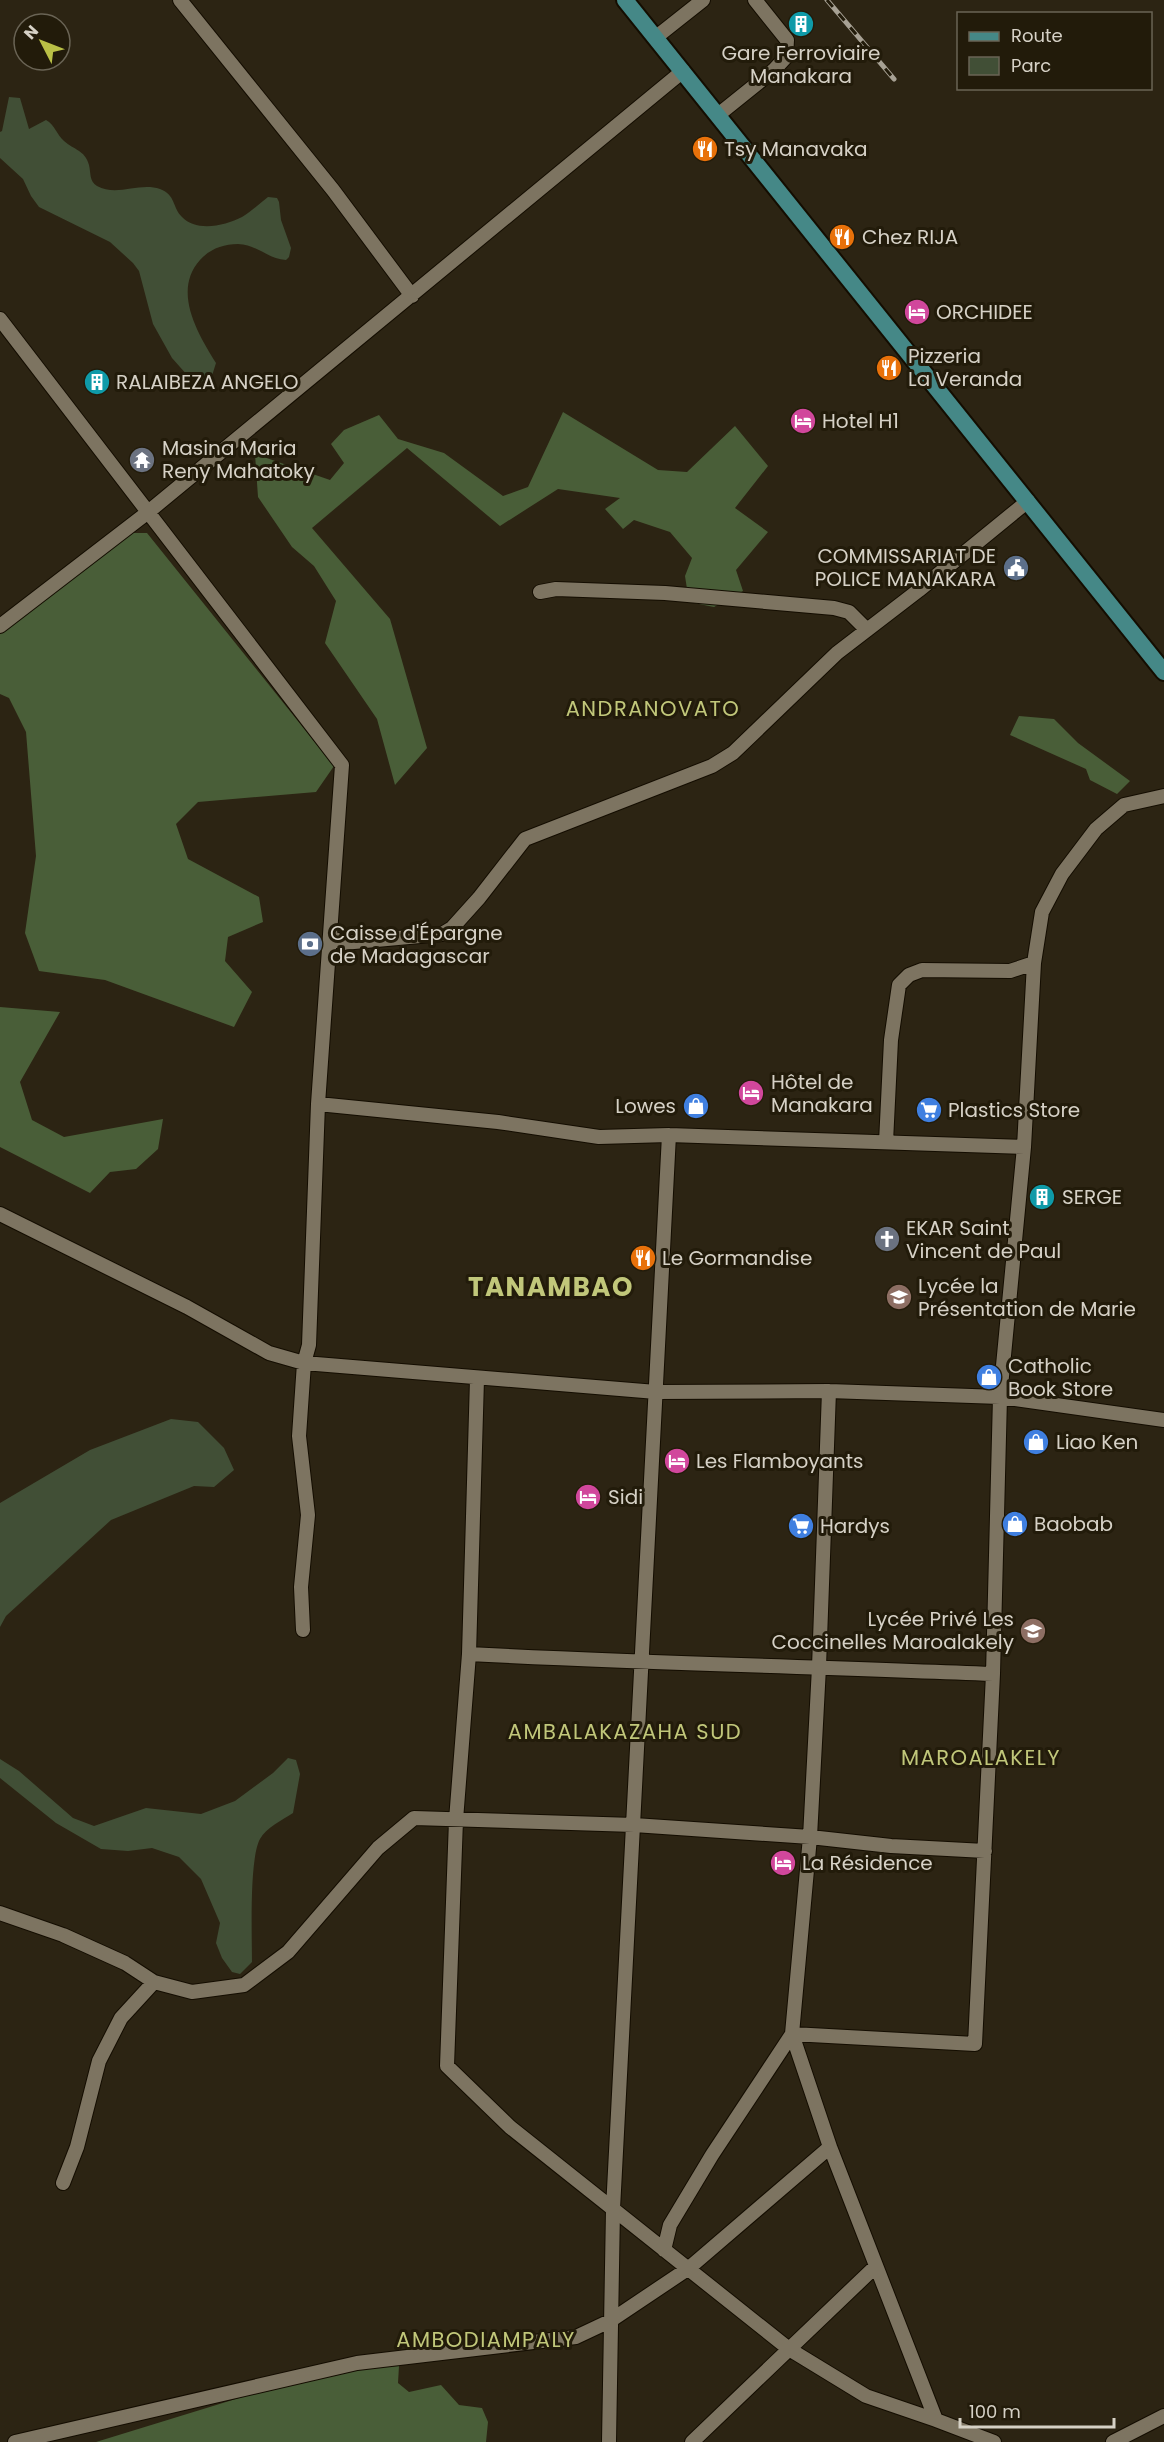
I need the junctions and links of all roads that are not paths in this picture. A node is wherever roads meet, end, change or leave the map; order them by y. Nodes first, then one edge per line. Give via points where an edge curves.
1 (180, 0) edge
2 (625, 0) edge
3 (702, 0) edge
4 (755, 0) edge
5 (655, 38) junction
6 (683, 71) junction
7 (718, 115) junction
8 (412, 296) junction
9 (0, 319) edge
10 (0, 333) edge
11 (14, 340) junction
12 (1028, 501) junction
13 (147, 513) junction
14 (540, 592) dead end
15 (0, 626) edge
16 (867, 630) junction
17 (1164, 672) edge
18 (1164, 796) edge
19 (331, 937) junction
20 (1034, 963) junction
21 (318, 1104) junction
22 (669, 1135) junction
23 (886, 1142) junction
24 (1024, 1147) junction
25 (0, 1214) edge
26 (304, 1363) junction
27 (477, 1379) junction
28 (829, 1391) junction
29 (656, 1392) junction
30 (1000, 1397) junction
31 (1164, 1420) edge
32 (303, 1630) dead end
33 (469, 1654) junction
34 (640, 1663) junction
35 (819, 1667) junction
36 (993, 1674) junction
37 (456, 1820) junction
38 (634, 1825) junction
39 (810, 1837) junction
40 (985, 1851) junction
41 (0, 1913) edge
42 (154, 1982) junction
43 (792, 2034) junction
44 (831, 2147) junction
45 (63, 2183) dead end
46 (613, 2209) junction
47 (664, 2250) junction
48 (876, 2266) junction
49 (689, 2268) junction
50 (610, 2322) junction
51 (789, 2349) junction
52 (1164, 2416) edge
53 (936, 2420) junction
54 (15, 2442) edge
55 (609, 2442) edge
56 (692, 2442) edge
57 (994, 2442) edge
58 (1113, 2442) edge

1 - 8 street via 333,190
2 - 5 main road
3 - 5 street
4 - 7 street via 787,40 786,57
5 - 6 main road
6 - 7 main road
6 - 8 street
7 - 12 main road
8 - 13 street
9 - 11 street
10 - 11 street
11 - 13 street
12 - 16 street
12 - 17 main road
13 - 15 street
13 - 19 street via 342,765
14 - 16 street via 556,589 665,593 834,608 849,612
16 - 19 street via 837,653 733,753 712,766 525,838 452,928 441,934 343,943
18 - 20 street via 1124,805 1096,829 1062,874 1042,912
19 - 21 street
20 - 23 street via 1010,971 922,970 898,985
20 - 24 street
21 - 22 street via 498,1122 599,1137
21 - 26 street via 309,1345
22 - 23 street
22 - 29 street
23 - 24 street
24 - 30 street
25 - 26 street via 186,1306 269,1353
26 - 27 street
26 - 32 street via 299,1436 308,1515 301,1587
27 - 29 street
27 - 33 street
28 - 29 street
28 - 30 street
28 - 35 street
29 - 34 street
30 - 31 street
30 - 36 street
33 - 34 street
33 - 37 street
34 - 35 street
34 - 38 street
35 - 36 street
35 - 39 street
36 - 40 street
37 - 38 street
37 - 42 street via 414,1818 378,1848 288,1952 244,1985 192,1992
37 - 46 street via 447,2066 510,2127
38 - 39 street
38 - 46 street
39 - 40 street
39 - 43 street
40 - 43 street via 975,2044
41 - 42 street via 63,1935 125,1963
42 - 45 street via 121,2018 99,2061 77,2147
43 - 44 street
43 - 47 street via 670,2225
44 - 48 street
44 - 49 street
46 - 47 street
46 - 50 street
47 - 49 street
48 - 51 street
48 - 53 street
49 - 50 street
49 - 51 street
50 - 54 street via 576,2337 357,2363
50 - 55 street
51 - 53 street via 866,2396
51 - 56 street
52 - 58 street
53 - 57 street

